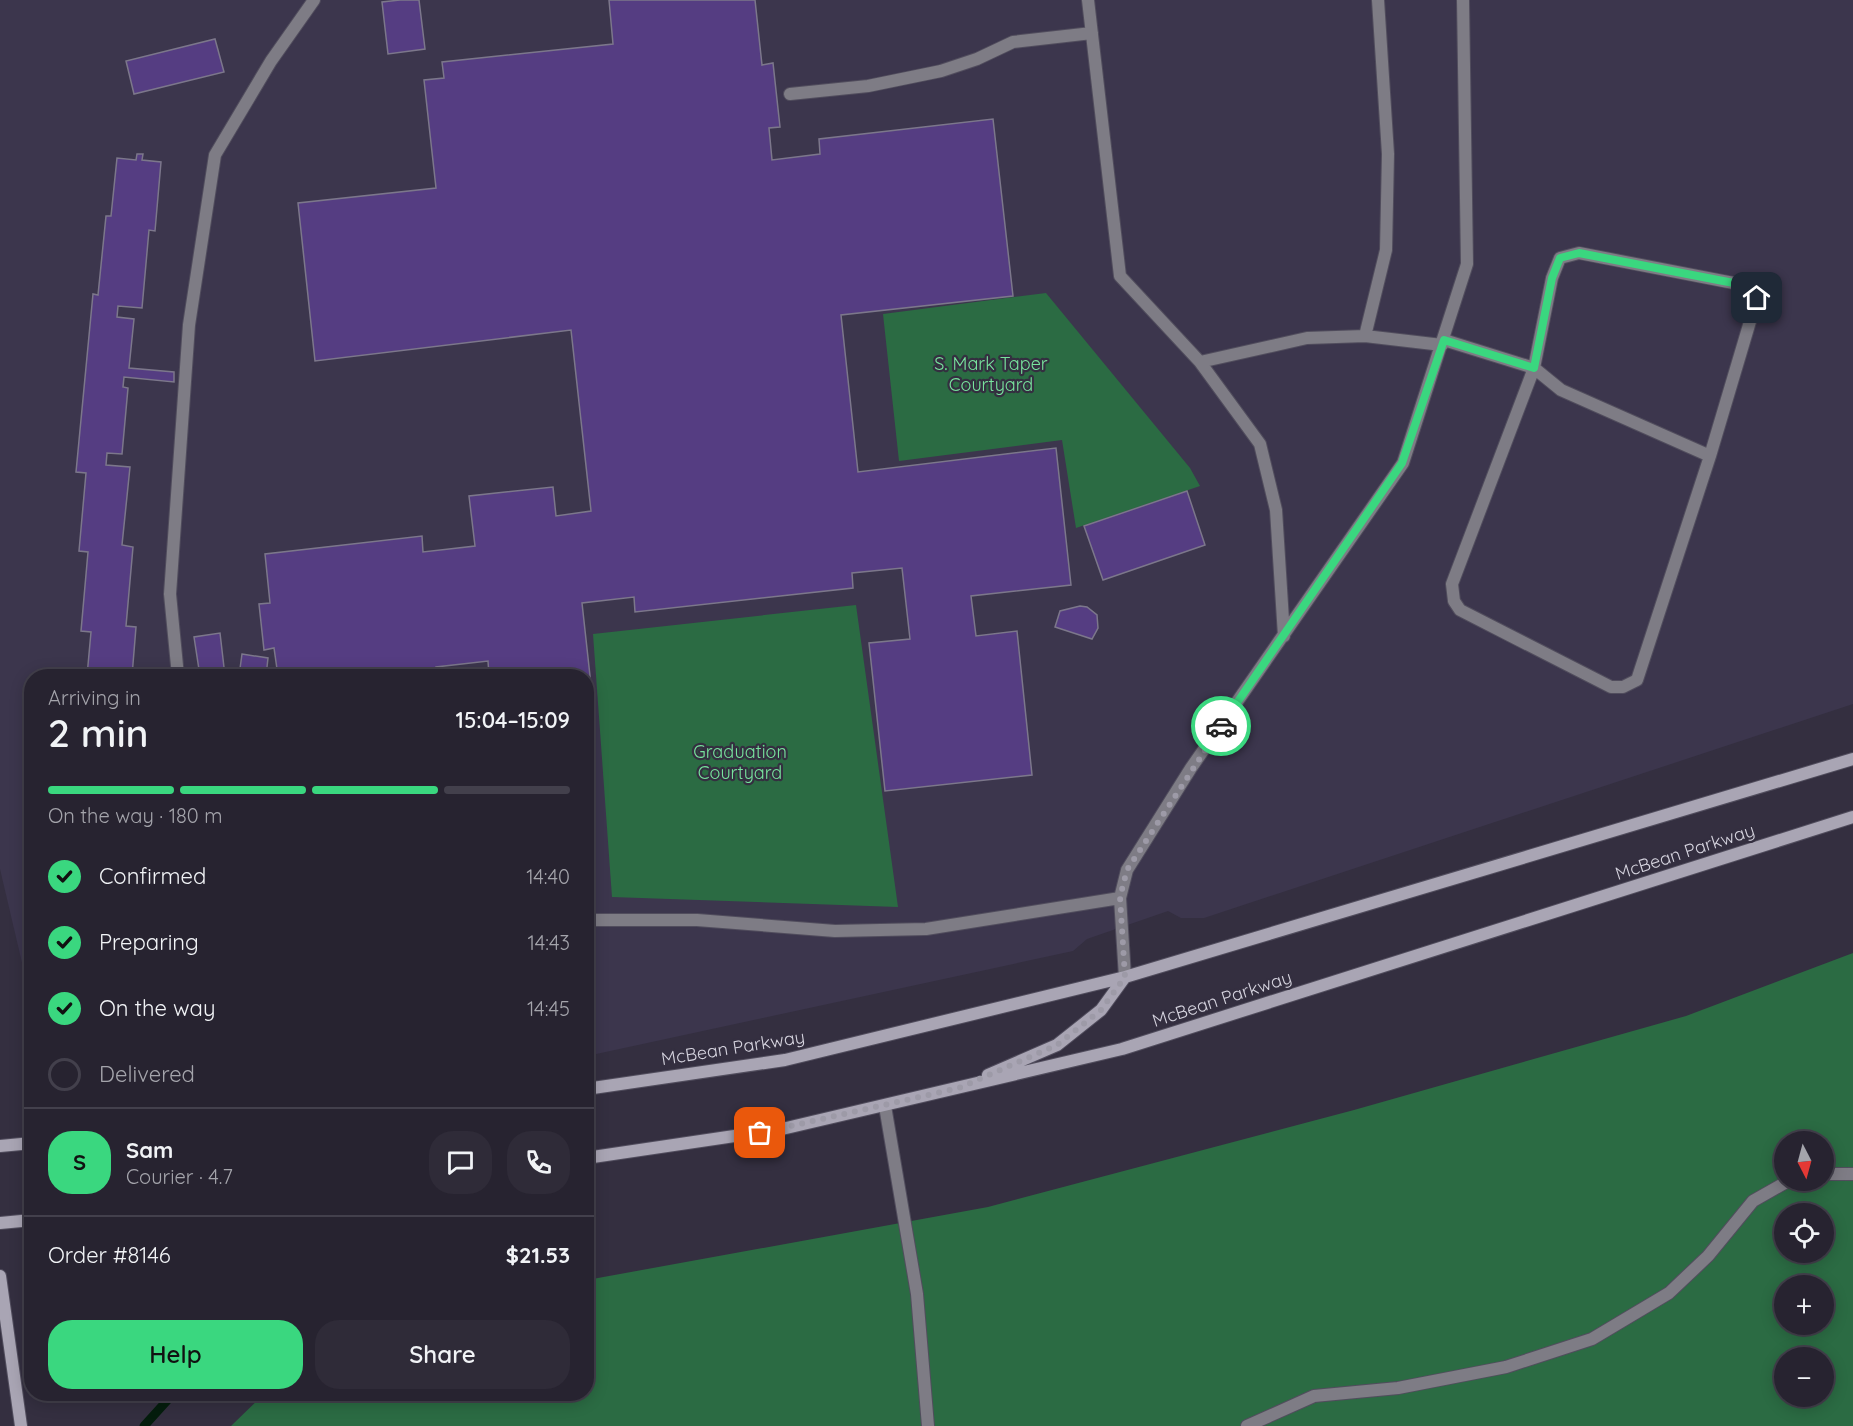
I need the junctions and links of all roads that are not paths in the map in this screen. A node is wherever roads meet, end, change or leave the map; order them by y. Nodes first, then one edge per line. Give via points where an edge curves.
1 (315, 0) edge
2 (1088, 0) edge
3 (1378, 0) edge
4 (1463, 0) edge
5 (1092, 33) junction
6 (790, 94) dead end
7 (1365, 336) junction
8 (1443, 342) junction
9 (1200, 362) junction
10 (1534, 368) junction
11 (1710, 456) junction
12 (1284, 636) junction
13 (177, 669) edge
14 (1853, 759) edge
15 (1853, 817) edge
16 (1120, 897) junction
17 (594, 920) edge
18 (1125, 977) junction
19 (594, 1088) edge
20 (959, 1088) junction
21 (885, 1106) junction
22 (24, 1144) edge
23 (0, 1146) edge
24 (594, 1157) edge
25 (1834, 1174) edge
26 (1853, 1174) edge
27 (1774, 1189) edge
28 (24, 1221) edge
29 (0, 1223) edge
30 (0, 1276) edge
31 (21, 1426) edge
32 (928, 1426) edge
33 (1247, 1426) edge

1 - 13 lane via 271,61 215,155 189,325 171,582
2 - 5 lane
3 - 7 lane via 1388,153 1386,250
4 - 8 lane via 1467,264
5 - 6 lane via 1013,42 941,71 878,84
5 - 9 lane via 1120,276
7 - 8 lane
7 - 9 lane via 1307,338
8 - 10 lane
8 - 12 lane via 1402,463
9 - 12 lane via 1260,444 1276,510
10 - 11 lane via 1561,390
10 - 11 lane via 1552,278 1560,258 1579,253 1749,286 1757,298
10 - 11 lane via 1452,584 1454,601 1460,610 1611,687 1623,687 1637,680
12 - 16 lane via 1191,768 1127,870
14 - 18 main road, McBean Parkway
15 - 20 main road, McBean Parkway via 1122,1050
16 - 17 lane via 926,929 835,931 697,920
16 - 18 lane
18 - 19 main road, McBean Parkway via 785,1060
18 - 20 main road via 1101,1010 1057,1045
20 - 21 main road, McBean Parkway
21 - 24 main road, McBean Parkway via 782,1130
21 - 32 lane via 917,1294
22 - 23 main road
25 - 26 lane
27 - 33 lane via 1753,1201 1708,1256 1668,1293 1592,1339 1506,1367 1398,1388 1314,1396
28 - 29 main road
30 - 31 main road

